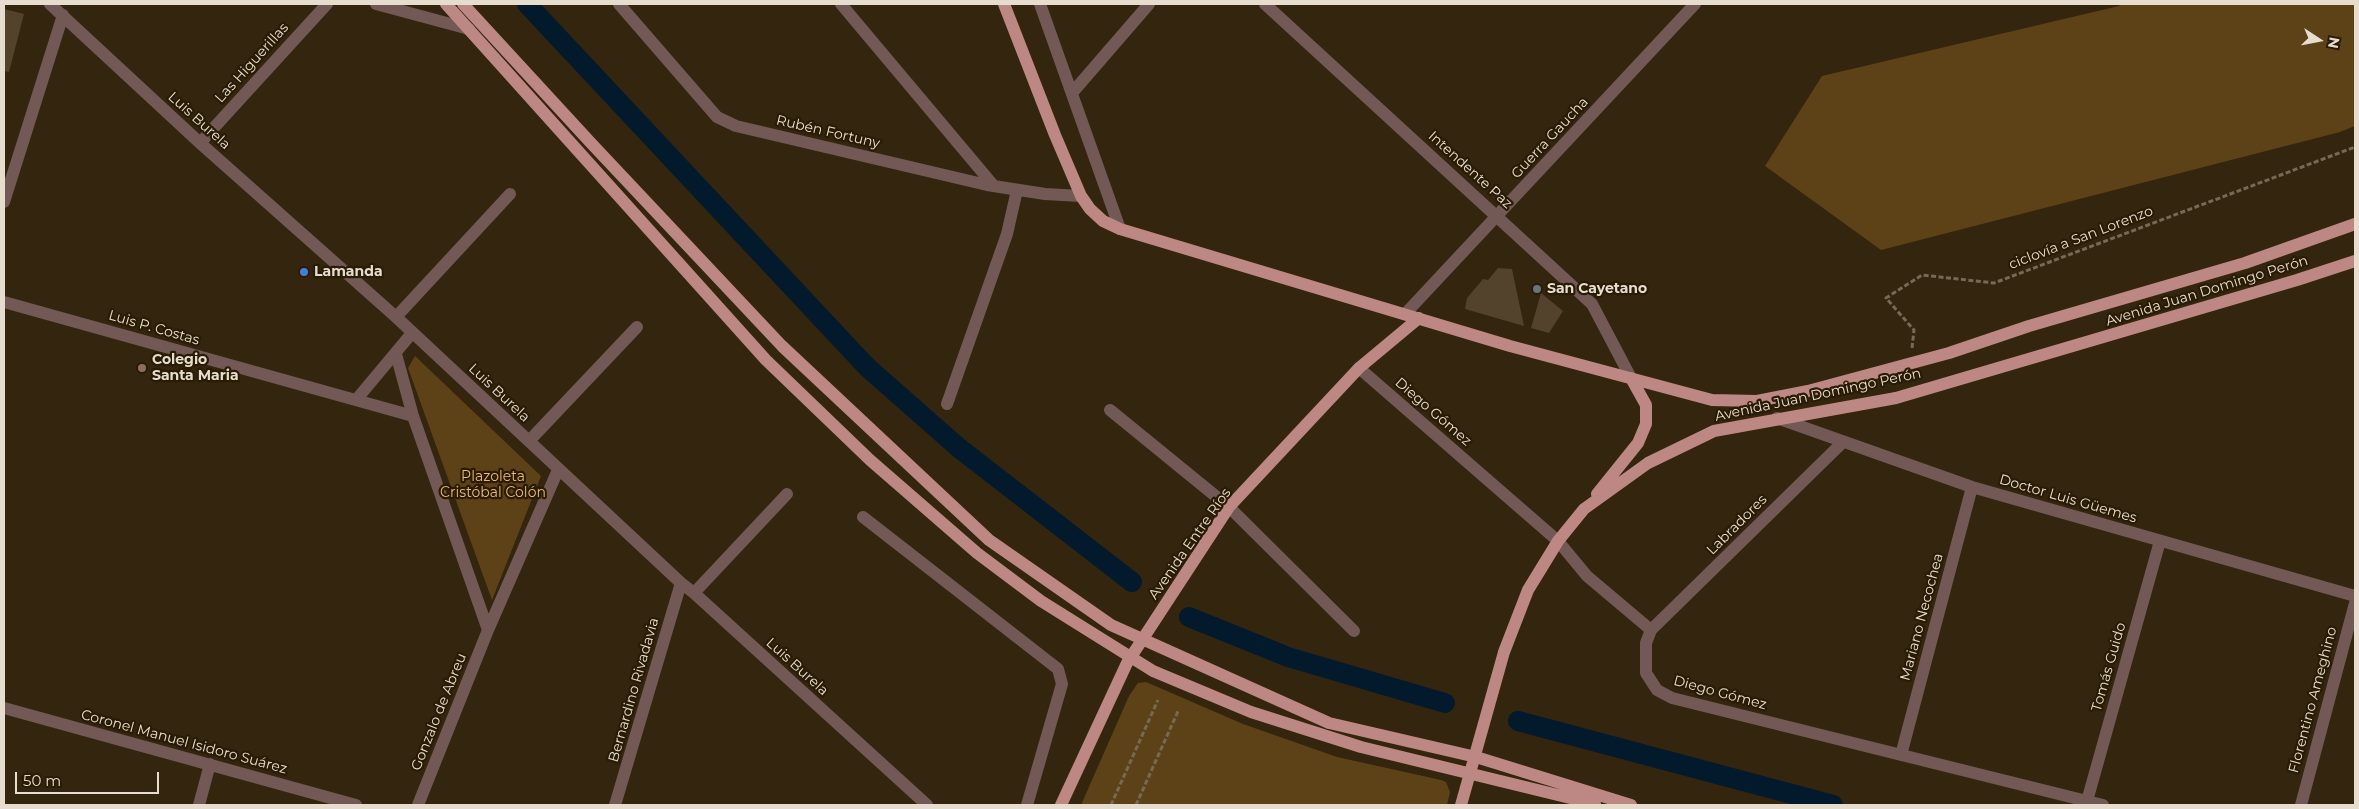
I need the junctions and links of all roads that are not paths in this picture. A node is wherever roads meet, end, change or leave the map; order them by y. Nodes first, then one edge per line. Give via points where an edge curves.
1 (50, 4) edge
2 (327, 4) edge
3 (376, 4) edge
4 (446, 4) edge
5 (463, 4) edge
6 (620, 4) edge
7 (841, 4) edge
8 (1004, 4) edge
9 (1040, 4) edge
10 (1149, 4) edge
11 (1265, 4) edge
12 (1693, 5) edge
13 (63, 15) junction
14 (469, 29) junction
15 (1072, 93) junction
16 (200, 143) junction
17 (994, 186) junction
18 (1017, 190) junction
19 (510, 194) dead end
20 (1081, 196) junction
21 (4, 202) edge
22 (1498, 216) junction
23 (2355, 224) edge
24 (1120, 229) junction
25 (2355, 260) edge
26 (4, 302) edge
27 (1405, 314) junction
28 (396, 317) junction
29 (1419, 318) junction
30 (637, 327) dead end
31 (412, 333) junction
32 (396, 354) junction
33 (1359, 368) junction
34 (1631, 378) junction
35 (356, 400) junction
36 (947, 404) dead end
37 (1110, 410) dead end
38 (412, 416) junction
39 (1777, 418) junction
40 (529, 441) junction
41 (1843, 442) junction
42 (558, 470) junction
43 (1972, 487) junction
44 (787, 494) dead end
45 (1229, 508) junction
46 (1584, 509) junction
47 (863, 517) dead end
48 (1558, 541) junction
49 (2160, 541) junction
50 (681, 583) junction
51 (694, 593) junction
52 (2355, 596) edge
53 (2355, 603) edge
54 (488, 630) junction
55 (1651, 630) junction
56 (1354, 631) dead end
57 (1143, 640) junction
58 (1131, 658) junction
59 (4, 708) edge
60 (1900, 755) junction
61 (1476, 757) junction
62 (210, 764) junction
63 (1471, 773) junction
64 (2087, 801) junction
65 (199, 805) edge
66 (356, 805) edge
67 (418, 805) edge
68 (615, 805) edge
69 (927, 805) edge
70 (1027, 805) edge
71 (1061, 805) edge
72 (1461, 805) edge
73 (1600, 805) edge
74 (1631, 805) edge
75 (2103, 805) edge
76 (2300, 805) edge

1 - 13 street, Luis Burela
2 - 16 street, Las Higuerillas
3 - 14 street
4 - 14 main road
5 - 57 main road via 782,346 982,534 1111,625
6 - 17 street, Rubén Fortuny via 717,117 736,126
7 - 17 street
8 - 20 main road, Avenida Juan Domingo Perón
9 - 15 street
10 - 15 street
11 - 22 street, Intendente Paz
12 - 22 street, Guerra Gaucha
13 - 16 street, Luis Burela
13 - 21 street
14 - 58 main road via 766,360 870,460 977,554 1041,601
15 - 24 street
16 - 28 street, Luis Burela
17 - 18 street, Rubén Fortuny
18 - 20 street, Rubén Fortuny
18 - 36 street via 1007,234
19 - 28 street
20 - 24 main road, Avenida Juan Domingo Perón via 1103,221
22 - 27 street, Guerra Gaucha
22 - 34 street, Intendente Paz via 1592,304
23 - 34 main road, Avenida Juan Domingo Perón via 2246,263 2029,326 1949,353 1808,391 1757,401 1712,400
24 - 27 main road, Avenida Juan Domingo Perón
25 - 39 main road, Avenida Juan Domingo Perón via 1896,398
26 - 35 street, Luis P. Costas
27 - 29 main road, Avenida Juan Domingo Perón
28 - 31 street, Luis Burela
29 - 33 main road, Avenida Entre Ríos
29 - 34 main road, Avenida Juan Domingo Perón
30 - 40 street
31 - 32 street
31 - 40 street, Luis Burela
32 - 35 street
32 - 38 street
33 - 45 main road, Avenida Entre Ríos
33 - 48 street, Diego Gómez
34 - 46 main road via 1646,406 1643,433
35 - 38 street, Luis P. Costas
37 - 45 street
38 - 54 street
39 - 41 street, Doctor Luis Güemes
39 - 46 main road, Avenida Juan Domingo Perón via 1714,431 1667,452
40 - 42 street, Luis Burela
41 - 43 street, Doctor Luis Güemes
41 - 55 street, Labradores
42 - 50 street, Luis Burela
42 - 54 street, Gonzalo de Abreu
43 - 49 street, Doctor Luis Güemes
43 - 60 street, Mariano Necochea
44 - 51 street
45 - 56 street
45 - 57 main road, Avenida Entre Ríos
46 - 48 main road, Avenida Juan Domingo Perón
47 - 70 street via 1058,669 1062,684
48 - 55 street, Diego Gómez via 1587,576
48 - 61 main road, Avenida Juan Domingo Perón via 1528,590 1504,652
49 - 52 street, Doctor Luis Güemes
49 - 64 street, Tomás Guido
50 - 51 street, Luis Burela
50 - 68 street, Bernardino Rivadavia
51 - 69 street, Luis Burela
53 - 76 street, Florentino Ameghino
54 - 67 street, Gonzalo de Abreu
55 - 60 street, Diego Gómez via 1646,643 1646,672 1657,690 1672,698
57 - 58 main road, Avenida Entre Ríos
57 - 61 main road via 1329,723
58 - 63 main road via 1153,671 1251,712 1361,747
58 - 71 main road, Avenida Entre Ríos
59 - 62 street, Coronel Manuel Isidoro Suárez
60 - 64 street, Diego Gómez
61 - 63 main road, Avenida Juan Domingo Perón
61 - 74 main road
62 - 65 street
62 - 66 street, Coronel Manuel Isidoro Suárez
63 - 72 main road, Avenida Juan Domingo Perón
63 - 73 main road
64 - 75 street, Diego Gómez

